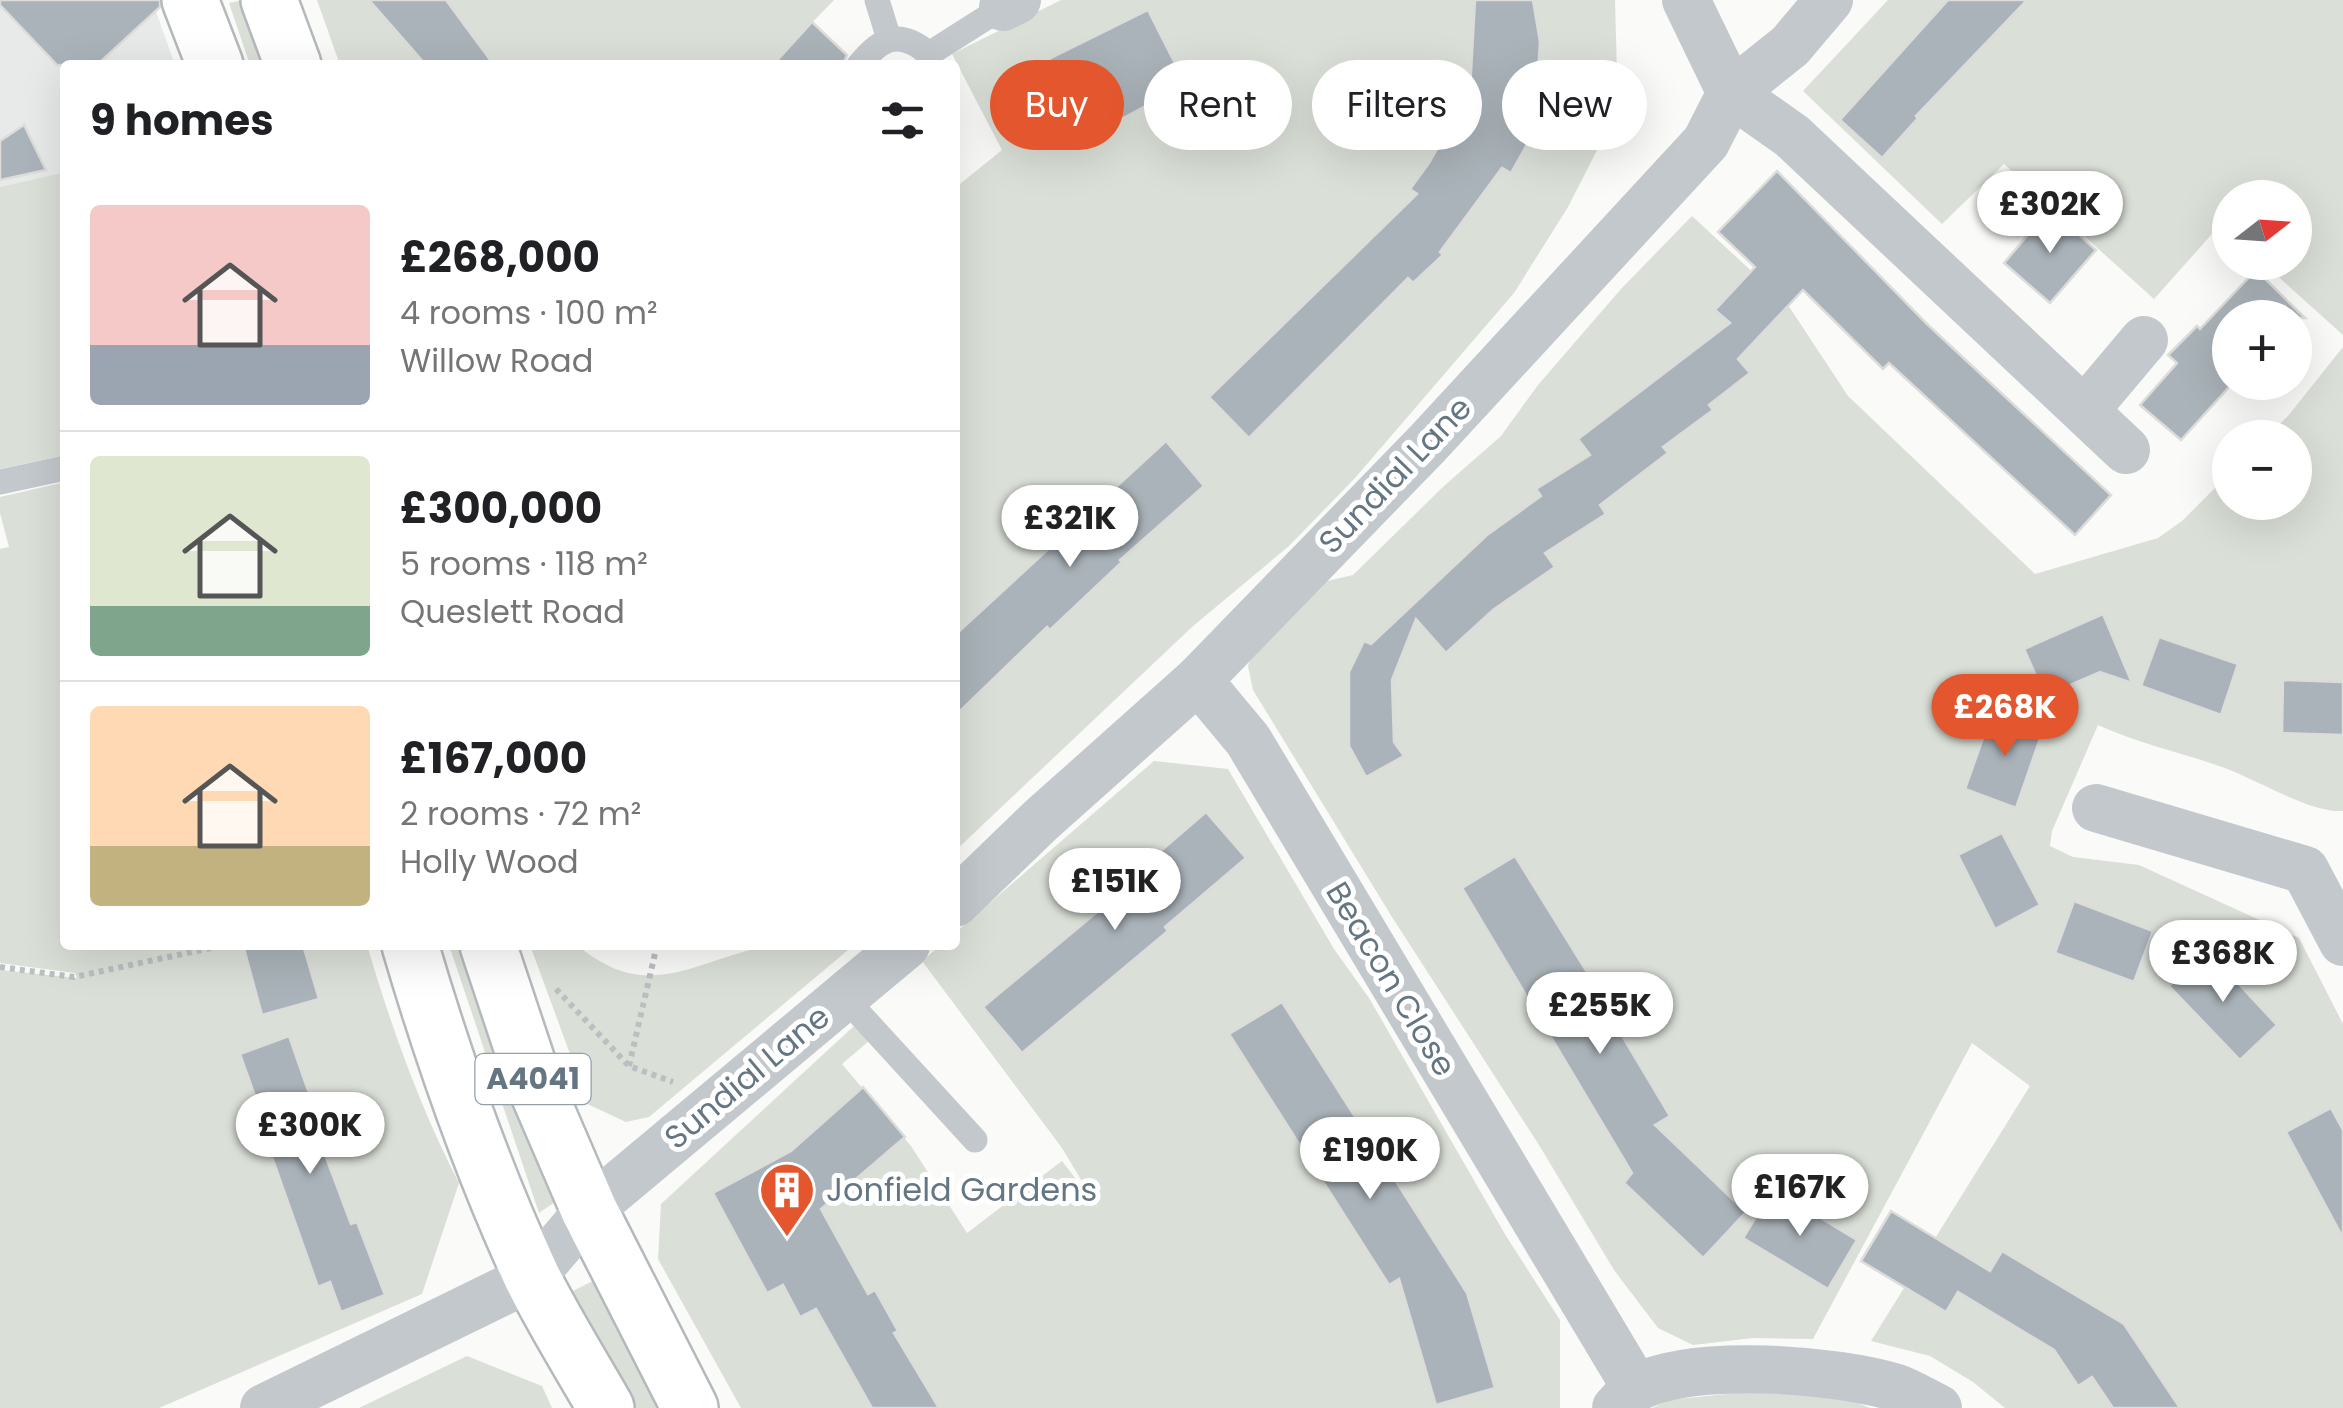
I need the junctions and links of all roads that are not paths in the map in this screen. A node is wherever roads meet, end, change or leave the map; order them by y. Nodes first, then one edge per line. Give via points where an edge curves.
1 (190, 0) edge
2 (269, 0) edge
3 (877, 0) edge
4 (1686, 0) edge
5 (1829, 0) edge
6 (1010, 3) edge
7 (889, 39) junction
8 (213, 60) edge
9 (291, 60) edge
10 (862, 60) edge
11 (929, 60) edge
12 (1731, 93) junction
13 (2144, 340) dead end
14 (2084, 410) junction
15 (2126, 450) dead end
16 (60, 469) edge
17 (0, 482) edge
18 (1198, 680) junction
19 (2096, 808) dead end
20 (2324, 861) edge
21 (960, 898) edge
22 (2343, 942) edge
23 (412, 950) edge
24 (900, 950) edge
25 (496, 968) edge
26 (844, 997) junction
27 (975, 1140) dead end
28 (588, 1210) junction
29 (532, 1277) junction
30 (1626, 1398) edge
31 (264, 1408) edge
32 (606, 1408) edge
33 (690, 1408) edge
34 (1938, 1408) edge

1 - 8 highway
2 - 9 highway
3 - 7 lane
4 - 12 street
5 - 12 street via 1790,46
6 - 11 lane
7 - 10 lane
7 - 11 lane via 906,40
12 - 14 street via 1792,136
12 - 18 street, Sundial Lane via 1706,142 1428,444
13 - 14 street
14 - 15 street
16 - 17 lane
18 - 21 street, Sundial Lane
18 - 30 street, Beacon Close via 1248,740
19 - 20 street
20 - 22 street
23 - 29 highway, A4041 via 471,1127
24 - 26 street, Sundial Lane
25 - 28 highway, A4041 via 533,1080
26 - 27 lane
26 - 28 street, Sundial Lane
28 - 29 street, Sundial Lane
28 - 33 highway, A4041
29 - 31 street
29 - 32 highway, A4041
30 - 34 street via 1682,1374 1820,1372 1897,1388

